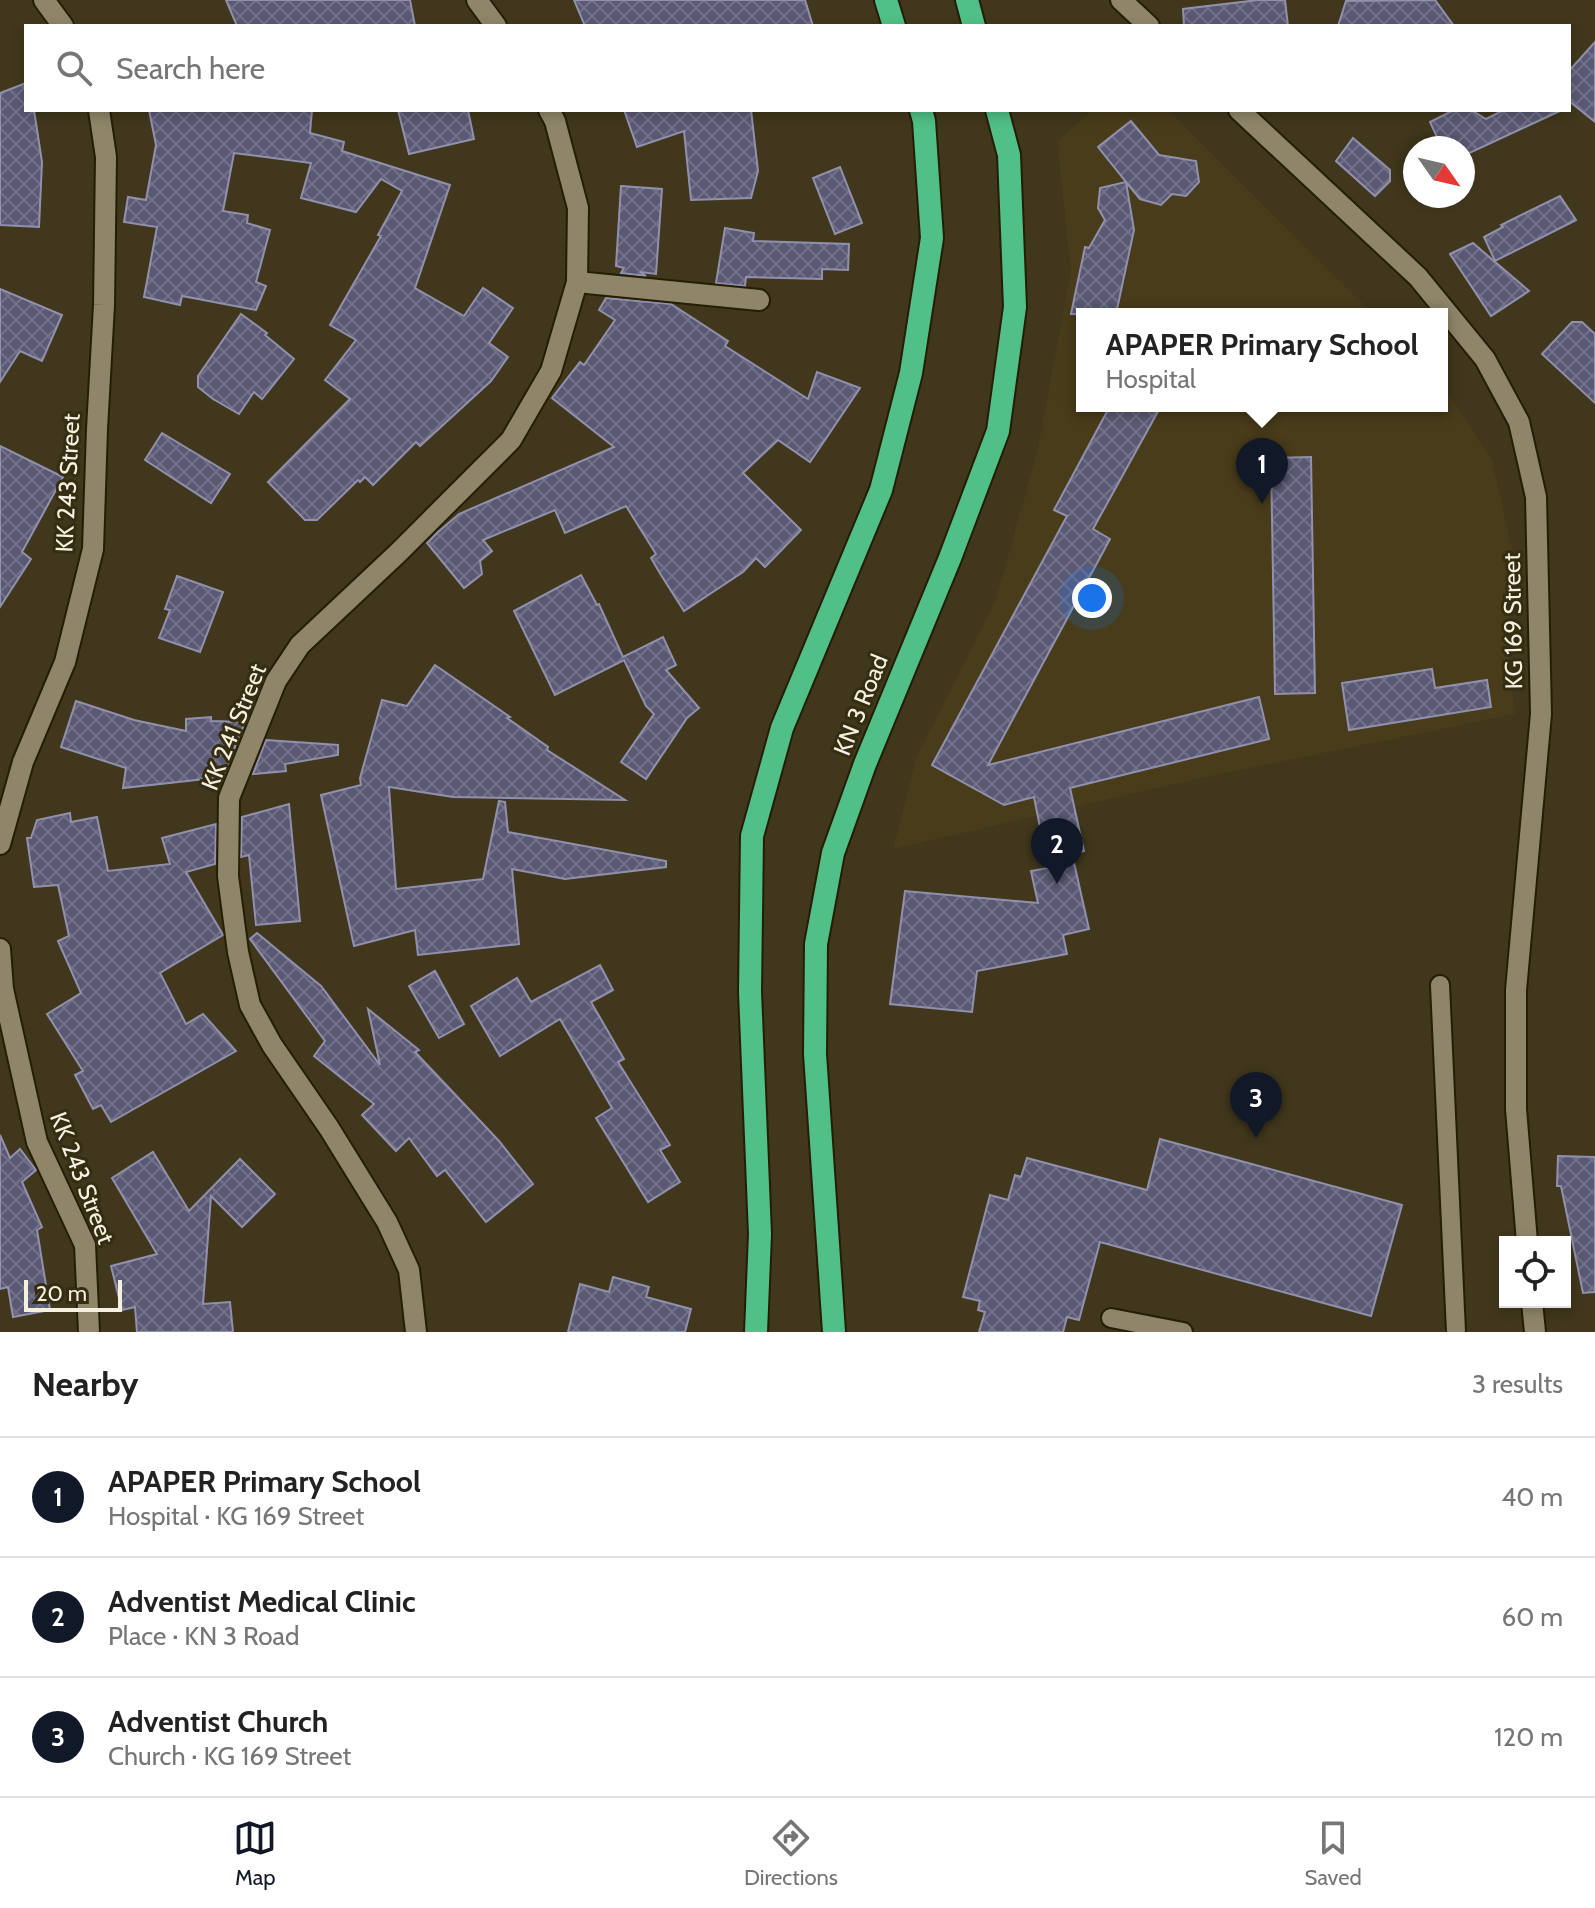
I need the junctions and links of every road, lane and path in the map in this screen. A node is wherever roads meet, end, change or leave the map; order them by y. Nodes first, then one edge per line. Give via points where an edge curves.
1 (44, 0) edge
2 (477, 0) edge
3 (886, 0) edge
4 (967, 0) edge
5 (1121, 0) edge
6 (62, 24) edge
7 (495, 24) edge
8 (893, 24) edge
9 (973, 24) edge
10 (1147, 24) edge
11 (99, 112) edge
12 (550, 112) edge
13 (922, 112) edge
14 (998, 112) edge
15 (1241, 112) edge
16 (577, 282) junction
17 (759, 300) dead end
18 (1443, 308) edge
19 (1448, 314) edge
20 (0, 844) edge
21 (0, 949) edge
22 (1440, 985) dead end
23 (1527, 1236) edge
24 (1533, 1308) edge
25 (1111, 1318) dead end
26 (89, 1332) edge
27 (416, 1332) edge
28 (756, 1332) edge
29 (834, 1332) edge
30 (1183, 1332) edge
31 (1456, 1332) edge
32 (1535, 1332) edge

1 - 6 street
2 - 7 street
3 - 8 highway
4 - 9 highway
5 - 10 street
11 - 20 street, KK 243 Street via 106,201 93,549 65,662 23,762
12 - 16 street, KK 241 Street via 578,208
13 - 28 highway via 932,238 911,373 881,490 782,728 752,836 750,992 760,1234
14 - 29 highway, KN 3 Road via 1009,155 1015,307 998,431 859,778 833,853 816,944 815,1054
15 - 18 street, KG 169 Street via 1418,277
16 - 17 street
16 - 27 street, KK 241 Street via 551,371 511,440 300,645 276,681 229,798 228,876 250,1005 387,1222 409,1270
19 - 23 street, KG 169 Street via 1485,359 1519,422 1536,497 1541,714 1516,990 1516,1109
21 - 26 street, KK 243 Street via 3,989 37,1142 85,1245
22 - 31 lane
24 - 32 street
25 - 30 lane

